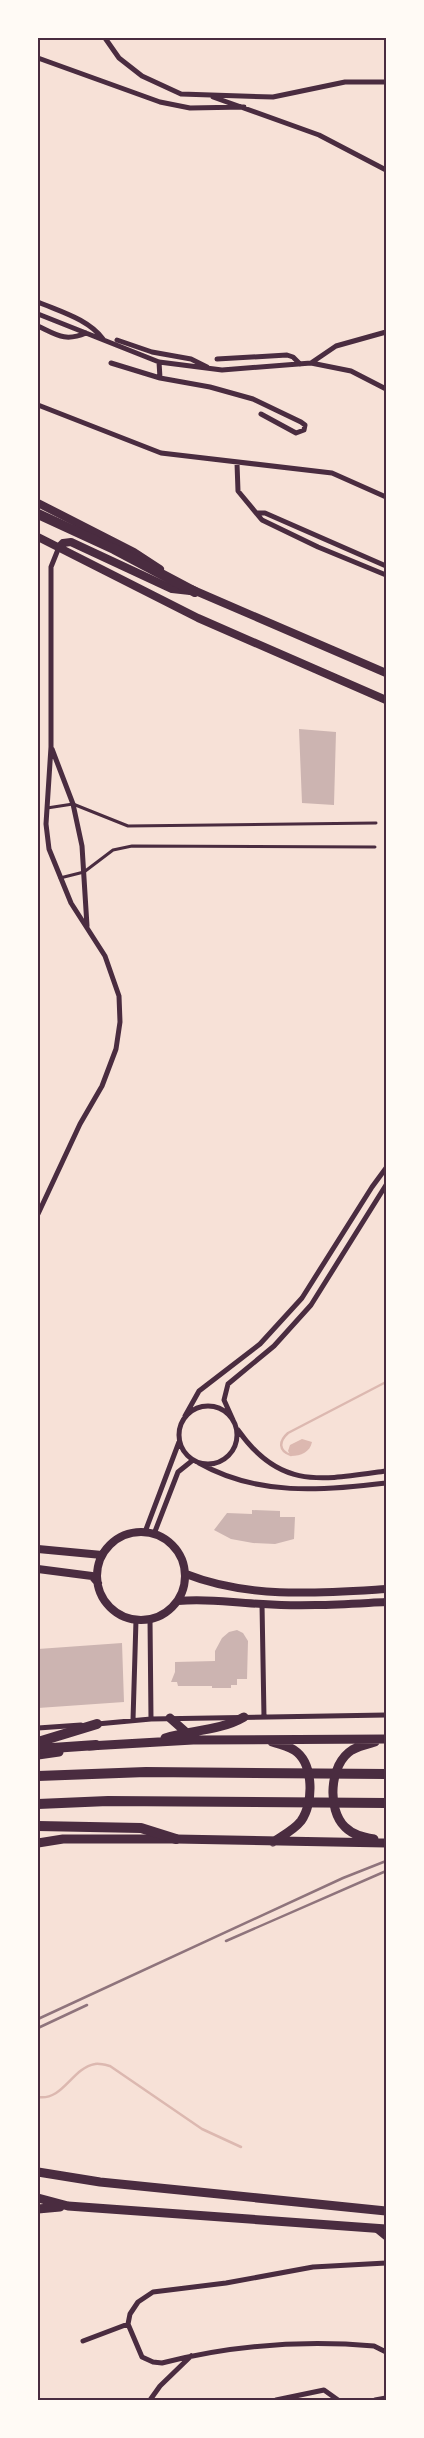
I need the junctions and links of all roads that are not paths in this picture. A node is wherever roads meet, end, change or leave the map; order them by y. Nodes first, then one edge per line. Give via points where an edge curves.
1 (104, 38) edge
2 (38, 58) edge
3 (386, 82) edge
4 (208, 95) junction
5 (244, 107) junction
6 (386, 170) edge
7 (38, 302) edge
8 (38, 314) edge
9 (38, 326) edge
10 (386, 332) edge
11 (86, 333) junction
12 (103, 340) junction
13 (117, 340) dead end
14 (217, 359) dead end
15 (159, 362) junction
16 (111, 363) dead end
17 (311, 363) junction
18 (300, 364) junction
19 (210, 369) junction
20 (160, 378) junction
21 (386, 389) edge
22 (38, 405) edge
23 (260, 414) dead end
24 (237, 463) junction
25 (386, 497) edge
26 (38, 503) edge
27 (258, 513) junction
28 (38, 514) edge
29 (290, 525) junction
30 (286, 534) junction
31 (38, 537) edge
32 (59, 547) junction
33 (386, 566) edge
34 (386, 575) edge
35 (195, 592) junction
36 (386, 673) edge
37 (386, 700) edge
38 (51, 747) junction
39 (73, 804) junction
40 (47, 808) junction
41 (376, 823) dead end
42 (375, 847) dead end
43 (84, 872) junction
44 (60, 878) junction
45 (87, 929) junction
46 (386, 1168) edge
47 (386, 1185) edge
48 (38, 1214) edge
49 (312, 1286) junction
50 (320, 1292) junction
51 (185, 1416) junction
52 (233, 1420) junction
53 (237, 1428) junction
54 (179, 1442) junction
55 (192, 1460) junction
56 (199, 1463) junction
57 (386, 1471) edge
58 (386, 1483) edge
59 (145, 1532) junction
60 (154, 1534) junction
61 (38, 1549) edge
62 (102, 1555) junction
63 (38, 1569) edge
64 (186, 1574) junction
65 (98, 1582) junction
66 (386, 1589) edge
67 (178, 1601) junction
68 (386, 1602) edge
69 (262, 1604) junction
70 (150, 1619) junction
71 (136, 1620) junction
72 (386, 1716) edge
73 (244, 1717) junction
74 (264, 1717) junction
75 (150, 1718) junction
76 (170, 1718) junction
77 (133, 1720) junction
78 (97, 1724) junction
79 (38, 1728) edge
80 (185, 1732) junction
81 (265, 1739) junction
82 (384, 1739) edge
83 (192, 1740) junction
84 (38, 1742) edge
85 (151, 1742) junction
86 (96, 1745) junction
87 (38, 1749) edge
88 (38, 1755) edge
89 (386, 1774) edge
90 (38, 1776) edge
91 (386, 1803) edge
92 (38, 1804) edge
93 (38, 1826) edge
94 (176, 1839) junction
95 (38, 1842) edge
96 (272, 1842) junction
97 (386, 1843) edge
98 (38, 2172) edge
99 (38, 2198) edge
100 (68, 2206) junction
101 (38, 2208) edge
102 (386, 2211) edge
103 (372, 2228) junction
104 (386, 2229) edge
105 (386, 2238) edge
106 (386, 2263) edge
107 (128, 2324) junction
108 (83, 2340) dead end
109 (386, 2352) edge
110 (191, 2356) junction
111 (386, 2398) edge
112 (150, 2400) edge
113 (276, 2400) edge
114 (338, 2400) edge
115 (375, 2400) edge

1 - 4 street via 119,58 142,76 181,94
2 - 5 street via 160,102 190,108
3 - 4 street via 345,82 273,97
4 - 5 street
5 - 6 street via 319,135
7 - 12 street via 87,324
8 - 11 street
9 - 11 street via 65,338 73,339
10 - 17 street via 336,346
11 - 12 street
12 - 15 street
13 - 19 street via 152,352 191,359
14 - 18 street via 287,355
15 - 19 street
15 - 20 street
16 - 20 street
17 - 18 street
17 - 21 street via 350,371
18 - 19 street
20 - 23 street via 254,399 301,422 305,425 304,430 296,433
22 - 24 street via 161,453
24 - 25 street via 332,473
24 - 27 street via 238,491
26 - 35 street via 134,552
27 - 29 street
27 - 30 street via 262,520
28 - 35 highway
29 - 30 street
29 - 33 street
30 - 34 street
31 - 32 street
32 - 35 street via 70,542 172,589
32 - 37 street via 198,618
32 - 38 street via 51,567
35 - 36 street
38 - 39 street
38 - 40 street
39 - 40 lane
39 - 41 lane via 128,826
39 - 43 street
40 - 44 street via 49,849
42 - 43 lane via 132,846 113,850
43 - 44 lane
43 - 45 street
44 - 45 street
45 - 48 street via 105,956 120,996 116,1049 102,1086 80,1124
46 - 49 street
47 - 50 street
49 - 50 street
49 - 51 street via 260,1344 200,1391
50 - 52 street via 274,1346 228,1384 224,1400
51 - 52 street via 201,1406 210,1406 227,1413
51 - 54 street via 180,1424
52 - 53 street
53 - 56 street via 237,1438 230,1454 215,1464
53 - 57 street via 258,1456 286,1473 333,1476
54 - 55 street via 186,1456
54 - 59 street
55 - 56 street
55 - 60 street via 178,1472
56 - 58 street via 237,1481 279,1487 337,1488
59 - 60 street
59 - 62 street via 130,1533 112,1543
60 - 64 street via 174,1546
61 - 62 street
62 - 65 street
63 - 65 street via 92,1576
64 - 66 street via 208,1583 269,1592
64 - 67 street
65 - 71 street via 111,1608
67 - 69 street via 204,1598
67 - 70 street via 161,1616
68 - 69 street
69 - 74 street
70 - 71 street
70 - 75 street
71 - 77 street
72 - 74 street
73 - 74 street
73 - 76 street
73 - 80 main road via 231,1725
75 - 76 street
75 - 77 street
76 - 80 main road
77 - 78 street
78 - 79 street
78 - 84 highway
80 - 83 main road
80 - 85 main road
81 - 82 main road
81 - 83 main road
81 - 96 main road via 294,1750 306,1762 310,1785 308,1809 301,1822
82 - 97 main road via 352,1750 341,1761 334,1780 336,1815 345,1827 355,1834
83 - 85 main road
85 - 86 main road
86 - 87 highway
86 - 88 main road
89 - 90 highway via 146,1772
91 - 92 highway via 108,1801
93 - 94 highway via 141,1828
94 - 95 main road
94 - 96 main road
96 - 97 main road
98 - 102 main road via 100,2182
99 - 100 main road
100 - 101 main road
100 - 103 main road
103 - 104 main road
103 - 105 street
106 - 107 street via 314,2267 153,2292 138,2302
107 - 108 street
107 - 110 street via 142,2357 162,2363
109 - 110 street via 374,2346 290,2343
110 - 112 street
111 - 115 street
113 - 114 street via 324,2390

